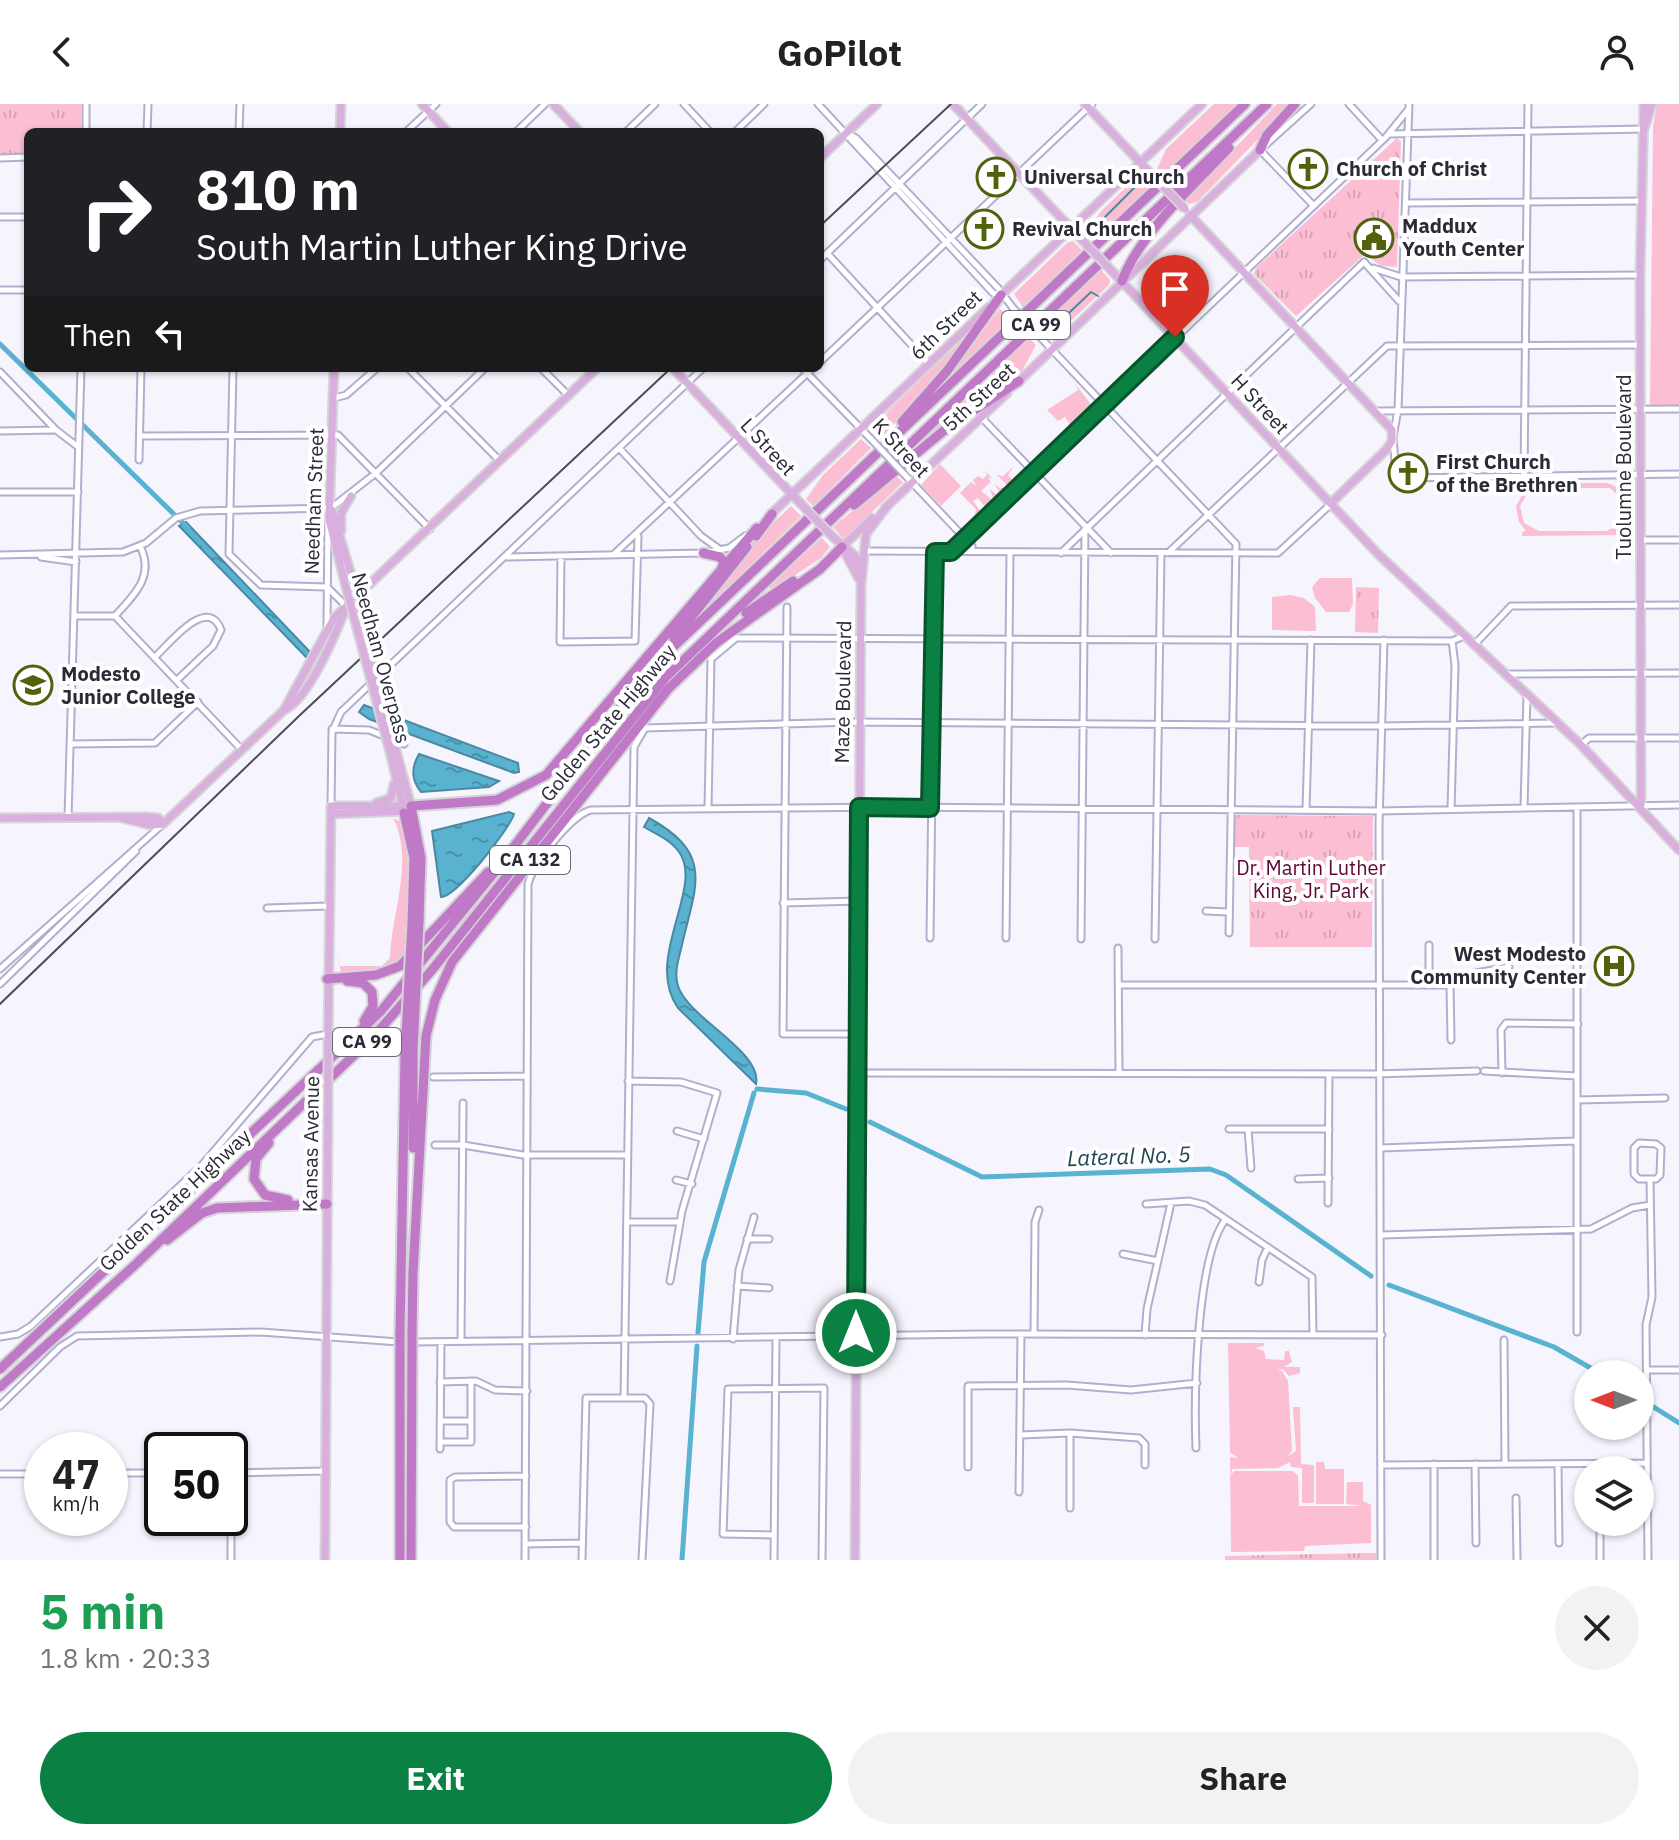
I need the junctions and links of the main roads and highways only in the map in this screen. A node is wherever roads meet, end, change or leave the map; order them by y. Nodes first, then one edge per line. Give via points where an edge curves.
1 (341, 104) edge
2 (422, 104) edge
3 (553, 104) edge
4 (877, 104) edge
5 (953, 104) edge
6 (1202, 104) edge
7 (1245, 104) edge
8 (1267, 104) edge
9 (1295, 104) edge
10 (1643, 104) edge
11 (1652, 104) edge
12 (1088, 105) edge
13 (340, 128) edge
14 (444, 128) edge
15 (576, 128) edge
16 (1644, 129) junction
17 (1260, 150) joint
18 (824, 154) edge
19 (1141, 163) junction
20 (1192, 217) junction
21 (1071, 229) junction
22 (1122, 281) junction
23 (1001, 295) junction
24 (334, 372) edge
25 (593, 372) edge
26 (677, 372) edge
27 (1019, 381) junction
28 (887, 443) junction
29 (791, 494) junction
30 (351, 496) road end
31 (1331, 503) junction
32 (888, 505) junction
33 (331, 510) junction
34 (772, 514) junction
35 (757, 528) joint
36 (804, 545) junction
37 (842, 547) junction
38 (703, 553) road end
39 (347, 560) junction
40 (722, 568) junction
41 (862, 570) junction
42 (349, 584) junction
43 (861, 585) junction
44 (346, 606) junction
45 (688, 655) junction
46 (284, 710) junction
47 (603, 729) junction
48 (394, 753) junction
49 (395, 773) junction
50 (371, 805) junction
51 (1641, 805) junction
52 (406, 808) junction
53 (331, 810) junction
54 (0, 818) edge
55 (1679, 850) edge
56 (504, 860) junction
57 (327, 979) junction
58 (409, 1053) junction
59 (333, 1058) junction
60 (294, 1112) junction
61 (327, 1204) junction
62 (136, 1264) junction
63 (413, 1273) junction
64 (0, 1369) edge
65 (0, 1387) edge
66 (325, 1560) edge
67 (400, 1560) edge
68 (411, 1560) edge
69 (855, 1560) edge

1 - 13 main road
2 - 14 main road
3 - 15 main road
4 - 18 main road
5 - 21 main road, H Street
6 - 19 main road, 6th Street
7 - 28 highway, Golden State Highway / CA 99
8 - 22 highway via 1171,210
8 - 36 highway, Golden State Highway / CA 99
9 - 17 highway via 1260,143
10 - 16 main road, Tuolumne Boulevard
11 - 16 main road, Tuolumne Boulevard
12 - 19 main road
16 - 51 main road, Tuolumne Boulevard
17 - 20 main road, 5th Street
19 - 20 main road, bridge
19 - 21 main road, 6th Street
20 - 22 main road, 5th Street
20 - 31 main road via 1390,427 1393,437 1386,450
21 - 22 main road, H Street, bridge
21 - 23 main road, 6th Street
22 - 27 main road, 5th Street
22 - 31 main road, H Street
23 - 28 highway
23 - 29 main road, 6th Street
24 - 33 main road, Needham Street
25 - 44 main road
26 - 29 main road, L Street
27 - 32 main road, 5th Street
27 - 36 highway via 940,433
28 - 47 highway, Golden State Highway / CA 99 via 670,650
29 - 34 main road, 6th Street
29 - 37 main road, L Street, bridge
30 - 39 main road via 341,516
31 - 51 main road, H Street
32 - 37 main road, 5th Street
32 - 41 main road, Maze Boulevard via 866,534
33 - 39 main road, Needham Overpass
33 - 42 main road, Needham Overpass via 331,535
34 - 35 main road, 6th Street
34 - 47 highway via 709,598 624,694
35 - 40 highway
36 - 45 highway, Golden State Highway / CA 99
37 - 41 main road, L Street
37 - 43 main road, L Street
37 - 45 highway
37 - 63 highway, CA 132 via 820,569 716,643 657,700 452,962 435,1000 425,1045
38 - 40 highway via 722,558
39 - 42 main road, Needham Overpass
40 - 52 highway via 546,775 502,799
41 - 43 main road, Maze Boulevard
42 - 48 main road, Needham Overpass, bridge
43 - 69 main road, Maze Boulevard
44 - 46 main road
44 - 46 main road via 312,679
45 - 60 highway, Golden State Highway / CA 99 via 610,744 420,983 374,1036
46 - 54 main road via 163,824 158,818
47 - 56 highway, Golden State Highway / CA 99
48 - 49 main road, Needham Overpass
48 - 52 main road, Needham Overpass
49 - 50 main road via 392,796
49 - 52 main road, Needham Overpass
50 - 52 main road
50 - 53 main road
51 - 55 main road, H Street
52 - 53 main road
52 - 58 highway, bridge via 415,922
53 - 57 main road, Kansas Avenue
56 - 57 highway via 400,966 376,975
56 - 59 highway, Golden State Highway / CA 99 via 409,979
57 - 59 highway via 365,984 374,1001
57 - 61 main road, Kansas Avenue, bridge
58 - 63 highway
58 - 67 highway, bridge via 400,1334
59 - 64 highway, Golden State Highway / CA 99
60 - 61 highway via 256,1159 254,1179 271,1198
60 - 62 highway, Golden State Highway / CA 99
61 - 62 highway via 209,1210
61 - 66 main road, Kansas Avenue
62 - 65 highway, Golden State Highway / CA 99
63 - 68 highway, CA 132, bridge

